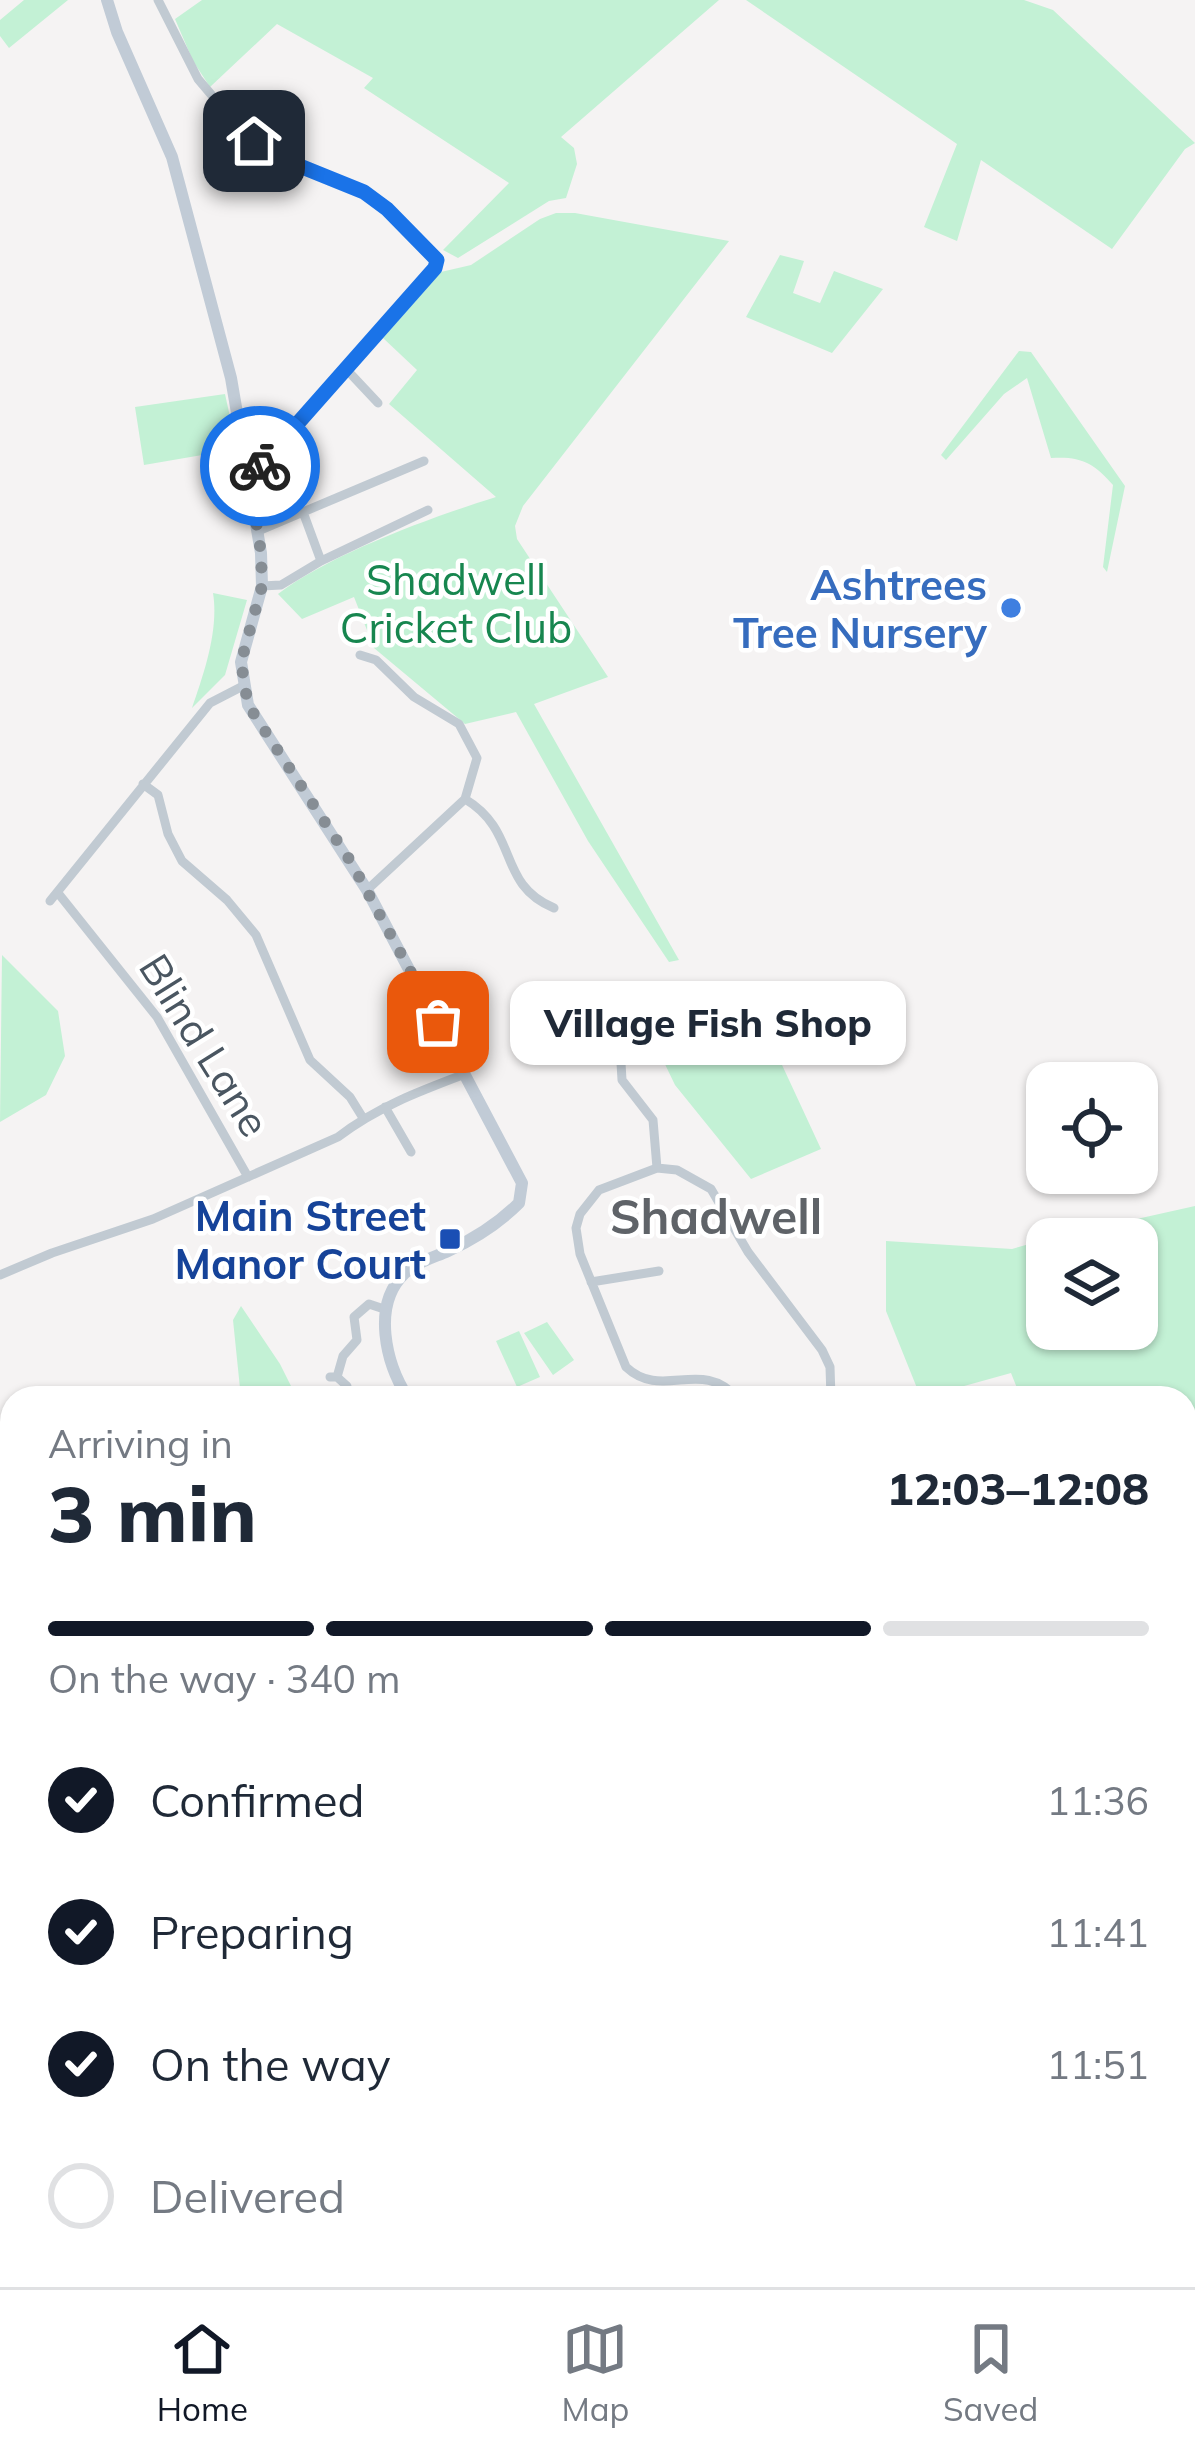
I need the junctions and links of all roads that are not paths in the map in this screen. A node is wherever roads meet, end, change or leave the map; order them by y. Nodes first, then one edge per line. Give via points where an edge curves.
1 (107, 0) edge
2 (158, 0) edge
3 (347, 370) junction
4 (378, 403) dead end
5 (424, 461) dead end
6 (249, 474) junction
7 (428, 510) dead end
8 (304, 512) junction
9 (258, 531) junction
10 (321, 560) junction
11 (262, 586) junction
12 (360, 655) dead end
13 (243, 686) junction
14 (143, 784) junction
15 (465, 799) junction
16 (367, 890) junction
17 (554, 908) dead end
18 (618, 1011) dead end
19 (465, 1074) junction
20 (385, 1107) junction
21 (363, 1118) junction
22 (411, 1153) dead end
23 (657, 1168) junction
24 (248, 1178) junction
25 (659, 1271) dead end
26 (0, 1275) edge
27 (591, 1282) junction
28 (387, 1310) junction
29 (347, 1386) dead end
30 (403, 1386) edge
31 (725, 1386) edge
32 (831, 1386) edge

1 - 6 street via 172,157
2 - 3 street via 198,79 237,125 275,156 364,192 436,257 435,268
3 - 4 street
3 - 6 street
5 - 8 street
6 - 9 street
7 - 10 street
8 - 9 street
8 - 10 street
9 - 11 street
10 - 11 street via 281,585
11 - 13 street via 244,640
12 - 15 street via 459,724 477,758
13 - 14 street via 210,704
13 - 16 street via 259,726
14 - 21 street via 164,806 182,860 256,935 310,1060
14 - 24 street, Blind Lane via 54,897 158,1017
15 - 16 street
15 - 17 street via 500,831 531,899
16 - 19 street
18 - 23 street via 622,1080 652,1120
19 - 20 street
19 - 28 street via 518,1171 522,1196 479,1234 404,1273
20 - 21 street
20 - 22 street
21 - 24 street
23 - 27 street via 599,1190 580,1214 576,1242
23 - 32 street via 677,1169 711,1190 822,1350
24 - 26 street
25 - 27 street
27 - 31 street via 635,1375 658,1382 711,1378
28 - 29 street via 369,1304 354,1317 357,1340 333,1377
28 - 30 street via 387,1352

